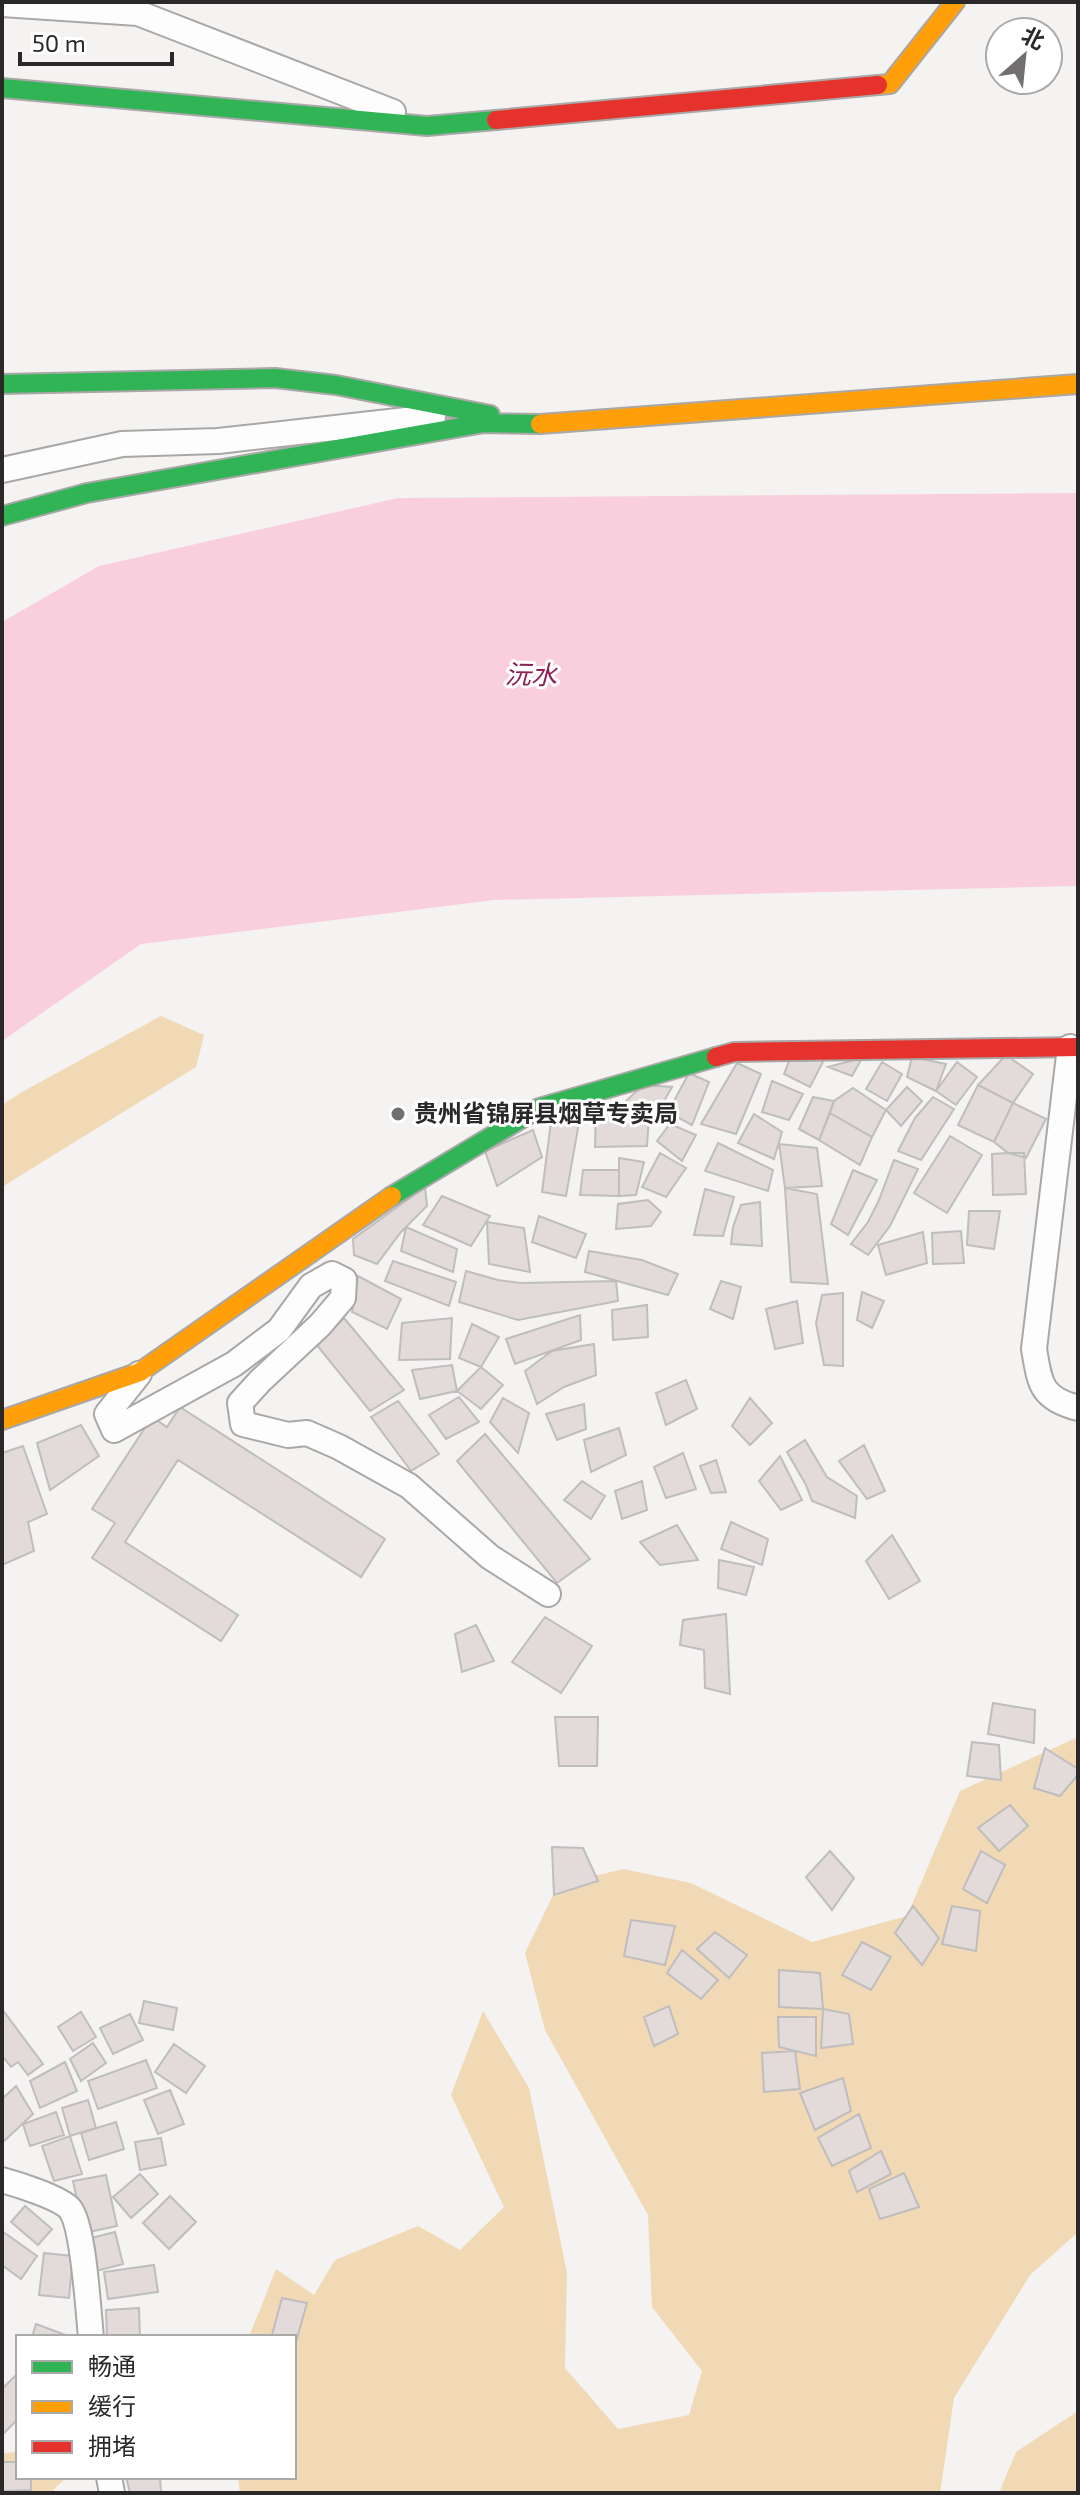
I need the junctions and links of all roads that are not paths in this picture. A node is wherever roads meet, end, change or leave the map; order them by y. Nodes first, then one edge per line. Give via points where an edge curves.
1 (955, 2) edge
2 (2, 4) edge
3 (2, 88) edge
4 (427, 126) junction
5 (2, 384) edge
6 (1078, 384) edge
7 (479, 411) junction
8 (525, 425) junction
9 (2, 470) edge
10 (2, 516) edge
11 (1074, 1047) edge
12 (140, 1372) junction
13 (1078, 1408) edge
14 (2, 1420) edge
15 (548, 1594) dead end
16 (2, 2180) edge
17 (91, 2335) edge

1 - 4 main road via 890,84
2 - 4 street via 138,13
3 - 4 main road
5 - 7 main road via 275,378
6 - 8 main road
7 - 8 main road
7 - 9 street via 218,441 122,444
8 - 10 main road via 484,423 87,493
11 - 12 main road via 734,1052 539,1108 405,1187
11 - 13 street via 1034,1349 1040,1383 1059,1403
12 - 14 main road
12 - 15 street via 107,1414 114,1430 234,1364 279,1330 311,1286 332,1274 344,1280 343,1298 240,1403 243,1424 288,1435 307,1433 397,1479 490,1557
16 - 17 street via 69,2207 78,2227

